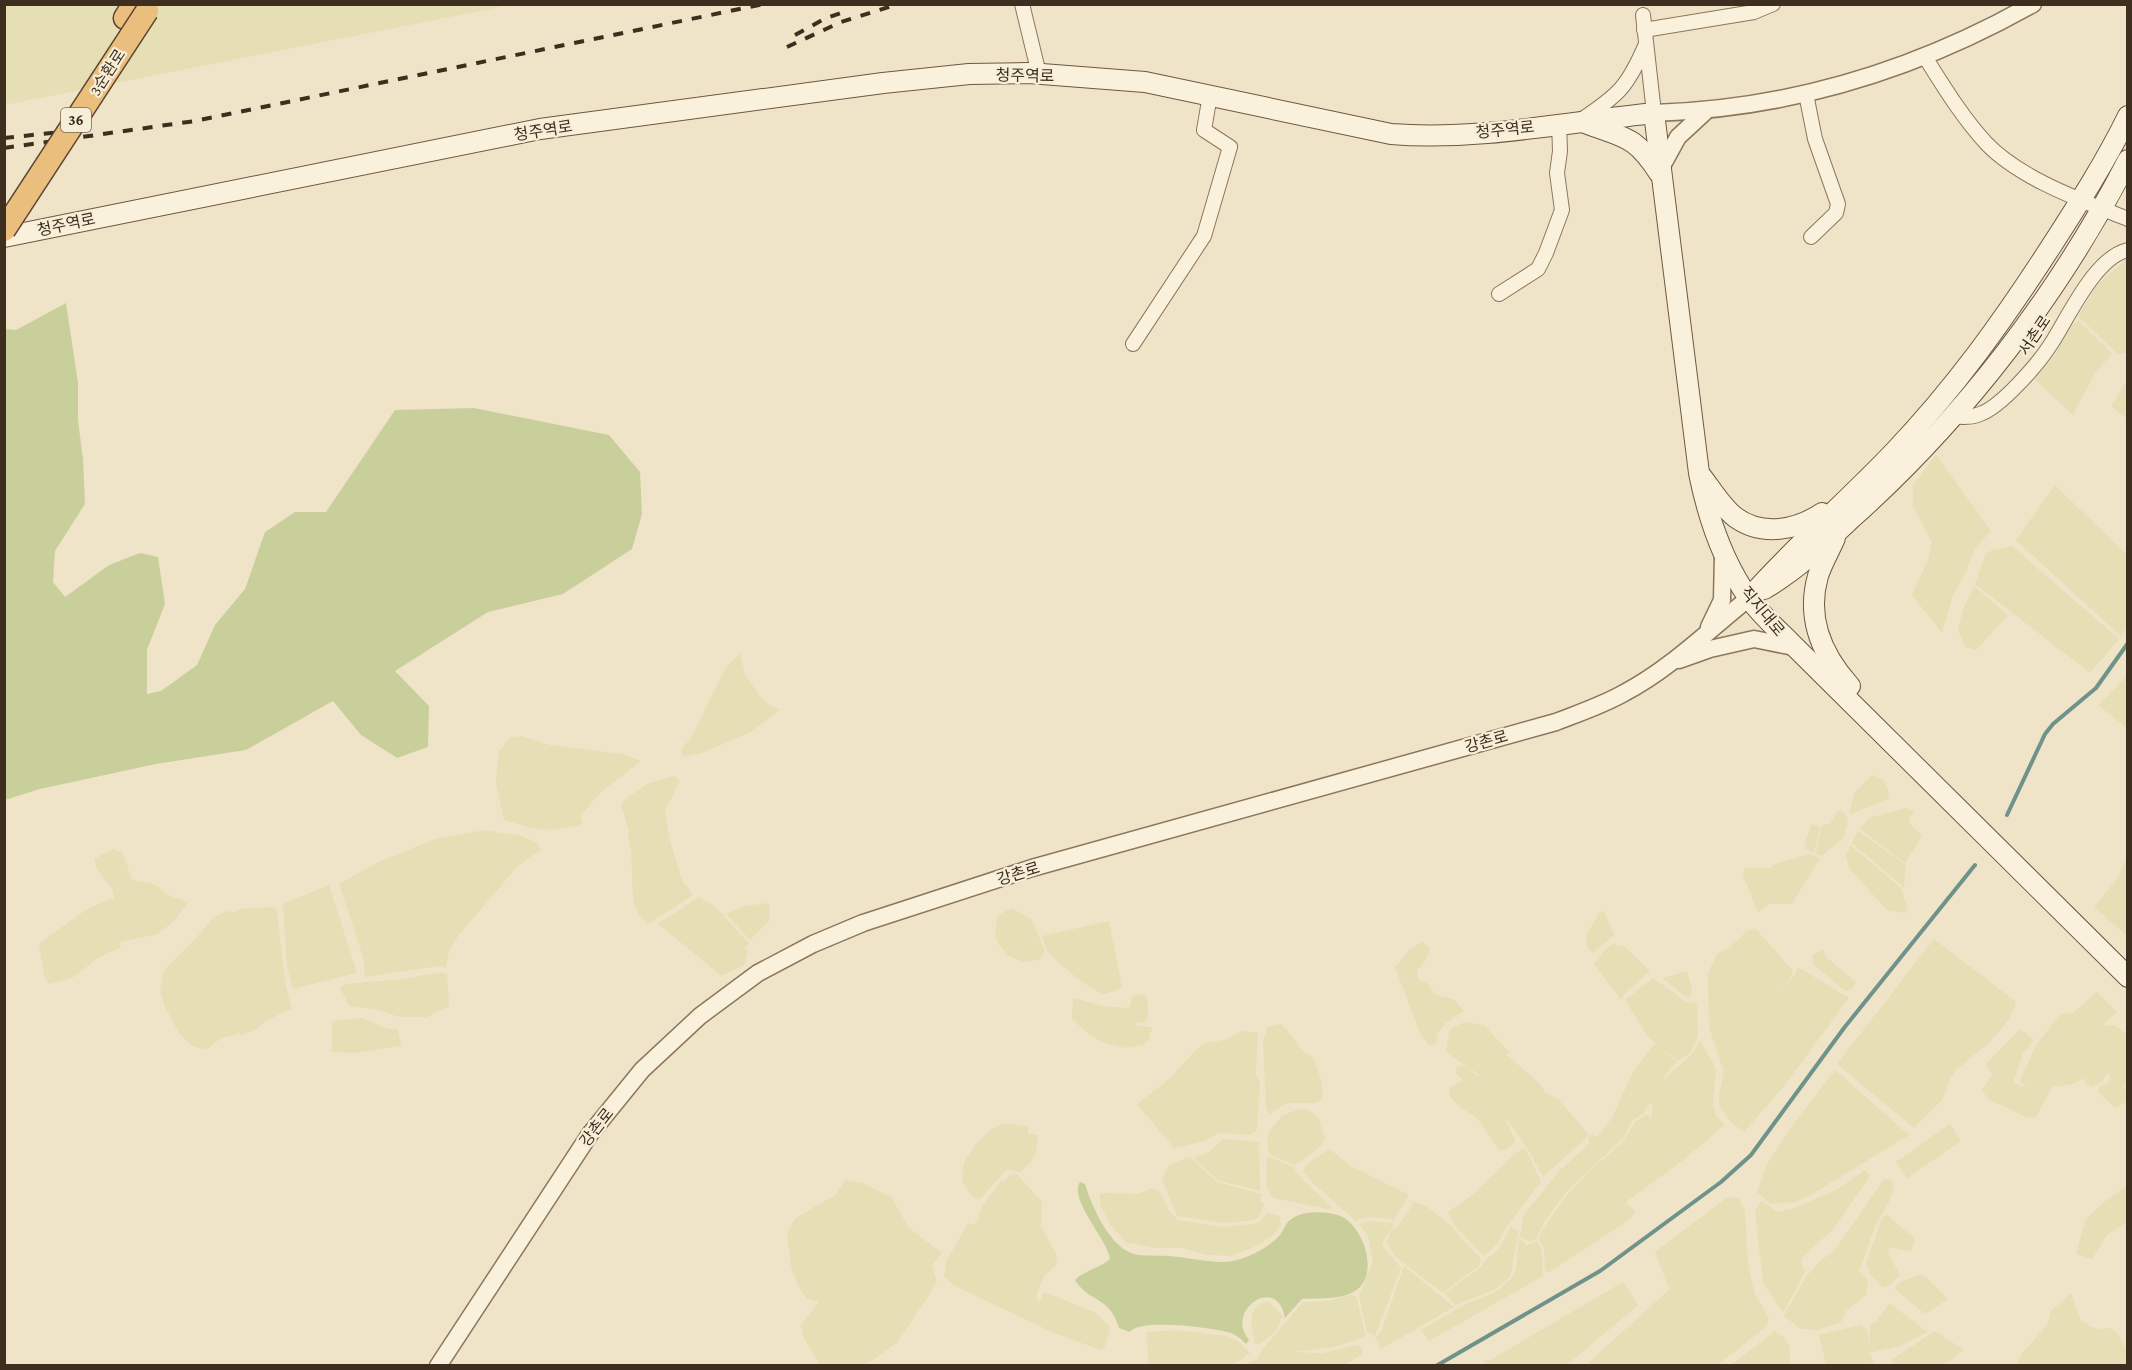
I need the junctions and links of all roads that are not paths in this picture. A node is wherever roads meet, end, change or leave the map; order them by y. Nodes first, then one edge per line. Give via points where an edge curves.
1 (1022, 4) edge
2 (1773, 4) edge
3 (2034, 4) edge
4 (1746, 9) edge
5 (139, 10) edge
6 (1643, 15) dead end
7 (1645, 37) junction
8 (1924, 57) junction
9 (1039, 74) junction
10 (1806, 94) junction
11 (1210, 95) junction
12 (1705, 112) junction
13 (1654, 113) junction
14 (2127, 116) edge
15 (1579, 121) junction
16 (1559, 123) junction
17 (2127, 160) edge
18 (1662, 174) junction
19 (2081, 200) junction
20 (4, 201) edge
21 (2101, 209) junction
22 (2127, 219) edge
23 (4, 230) edge
24 (4, 237) edge
25 (1811, 237) dead end
26 (2127, 250) edge
27 (1499, 294) dead end
28 (1133, 344) dead end
29 (1953, 416) junction
30 (1699, 473) junction
31 (1852, 494) junction
32 (1839, 530) junction
33 (1723, 553) junction
34 (1749, 598) junction
35 (1705, 633) junction
36 (1794, 647) junction
37 (1664, 666) junction
38 (1878, 731) junction
39 (2127, 976) edge
40 (438, 1365) edge

1 - 9 street
2 - 4 street
3 - 8 street, 청주역로
4 - 7 street
5 - 20 highway, 3순환로 / 36
5 - 23 highway, 3순환로 / 36, bridge
6 - 7 street
7 - 13 street
7 - 15 street via 1634,71 1615,98
8 - 10 street, 청주역로 via 1846,85
8 - 19 street via 1988,145 2017,168
9 - 11 main road, 청주역로 via 1145,82
9 - 24 main road, 청주역로 via 969,74 883,83 540,129
10 - 12 street, 청주역로
10 - 25 street via 1815,139 1838,204 1836,213
11 - 16 main road, 청주역로 via 1400,135 1478,133
11 - 28 street via 1204,130 1230,147 1204,236
12 - 13 street, 청주역로
12 - 18 street via 1678,137
13 - 15 main road, 청주역로
13 - 18 main road, 직지대로
14 - 19 main road via 2107,159
15 - 16 main road, 청주역로
15 - 18 main road via 1633,141 1645,150
16 - 27 street via 1557,173 1562,210 1538,268
17 - 21 main road
18 - 30 main road, 직지대로
19 - 21 street
19 - 31 main road via 1962,377
21 - 22 street
21 - 29 main road via 2043,304
26 - 29 street, 서촌로 via 2098,270 2050,346 2015,387 1981,414
29 - 32 main road via 1897,478
30 - 31 main road via 1736,517 1776,530 1806,524
30 - 33 main road, 직지대로 via 1710,521
31 - 34 main road via 1785,557
32 - 34 main road via 1793,572
32 - 38 main road via 1818,576 1813,615 1831,665 1867,704
33 - 34 main road, 직지대로
33 - 35 street via 1722,600
34 - 35 street, 강촌로
34 - 36 main road, 직지대로
35 - 37 street, 강촌로
36 - 37 street via 1754,639 1710,649
36 - 38 main road, 직지대로
37 - 40 street, 강촌로 via 1625,693 1556,722 1032,868 863,923 758,973 700,1016 642,1070 590,1134
38 - 39 main road, 직지대로

